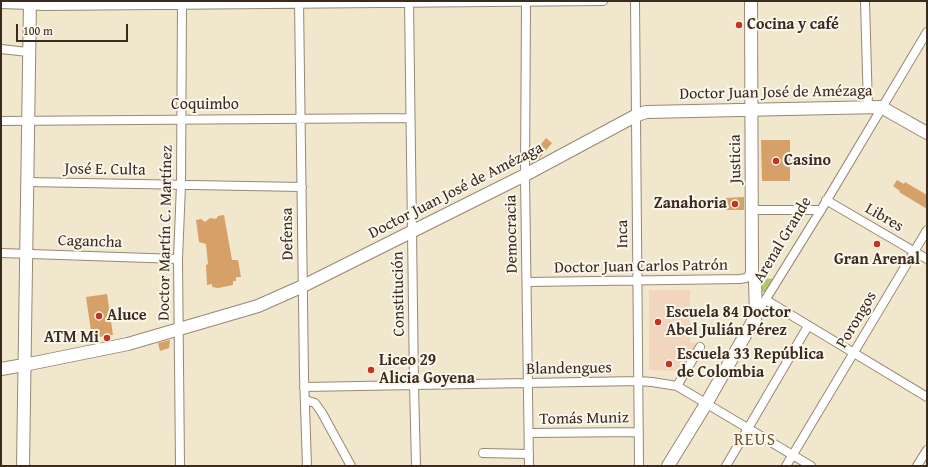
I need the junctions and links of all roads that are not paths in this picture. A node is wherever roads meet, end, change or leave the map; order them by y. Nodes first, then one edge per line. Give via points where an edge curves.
1 (603, 1) edge
2 (635, 1) edge
3 (751, 1) edge
4 (865, 1) edge
5 (409, 2) edge
6 (526, 2) edge
7 (30, 3) edge
8 (182, 3) edge
9 (299, 3) edge
10 (1, 4) edge
11 (927, 32) edge
12 (1, 49) edge
13 (28, 52) junction
14 (881, 107) junction
15 (868, 108) junction
16 (751, 109) junction
17 (636, 116) junction
18 (300, 118) junction
19 (410, 118) junction
20 (181, 119) junction
21 (1, 121) edge
22 (27, 121) junction
23 (927, 134) edge
24 (525, 175) junction
25 (27, 182) junction
26 (181, 185) junction
27 (302, 187) junction
28 (826, 200) junction
29 (752, 210) junction
30 (821, 210) junction
31 (927, 230) edge
32 (412, 231) junction
33 (914, 252) junction
34 (1, 253) edge
35 (27, 254) junction
36 (178, 259) junction
37 (927, 259) edge
38 (752, 273) junction
39 (638, 280) junction
40 (527, 282) junction
41 (303, 286) junction
42 (766, 300) junction
43 (756, 316) junction
44 (808, 326) junction
45 (178, 330) junction
46 (700, 347) dead end
47 (854, 353) junction
48 (24, 365) junction
49 (1, 369) edge
50 (638, 382) junction
51 (414, 384) junction
52 (528, 384) junction
53 (304, 386) junction
54 (677, 386) junction
55 (927, 397) edge
56 (305, 400) junction
57 (706, 404) junction
58 (748, 429) junction
59 (639, 432) junction
60 (529, 433) junction
61 (927, 450) edge
62 (483, 454) dead end
63 (529, 454) junction
64 (793, 455) junction
65 (23, 466) edge
66 (180, 466) edge
67 (307, 466) edge
68 (351, 466) edge
69 (416, 466) edge
70 (529, 466) edge
71 (639, 466) edge
72 (668, 466) edge
73 (726, 466) edge
74 (786, 466) edge
75 (811, 466) edge
76 (917, 466) edge

1 - 6 street
2 - 17 street, Inca
3 - 16 street, Justicia
4 - 15 street
5 - 6 street
5 - 9 street
5 - 19 street, Constitución
6 - 24 street, Democracia
7 - 8 street via 51,6
7 - 10 street
7 - 13 street
8 - 9 street
8 - 20 street, Doctor Martín C. Martínez
9 - 18 street, Defensa
11 - 14 street, Arenal Grande
12 - 13 street
13 - 22 street
14 - 15 street, Doctor Juan José de Amézaga
14 - 23 street, Doctor Juan José de Amézaga
14 - 28 street, Arenal Grande
15 - 16 street, Doctor Juan José de Amézaga
16 - 17 street, Doctor Juan José de Amézaga via 646,112
16 - 29 street, Justicia
17 - 24 street, Doctor Juan José de Amézaga
17 - 39 street, Inca
18 - 19 street, Coquimbo
18 - 20 street, Coquimbo
18 - 27 street, Defensa
19 - 32 street, Constitución
20 - 22 street, Coquimbo
20 - 26 street, Doctor Martín C. Martínez
21 - 22 street, Coquimbo
22 - 25 street
24 - 32 street, Doctor Juan José de Amézaga
24 - 40 street, Democracia
25 - 26 street, José E. Culta
25 - 35 street
26 - 27 street, José E. Culta
26 - 36 street, Doctor Martín C. Martínez
27 - 41 street, Defensa
28 - 30 street, Arenal Grande
28 - 33 street, Libres
29 - 30 street
29 - 38 street, Justicia
30 - 42 street, Arenal Grande
31 - 33 street, Porongos
32 - 41 street, Doctor Juan José de Amézaga
32 - 51 street, Constitución
33 - 37 street, Libres
33 - 47 street, Porongos
34 - 35 street, Cagancha
35 - 36 street, Cagancha
35 - 48 street
36 - 45 street, Doctor Martín C. Martínez
38 - 39 street, Doctor Juan Carlos Patrón via 740,279
38 - 43 street, Justicia via 755,281
39 - 40 street, Doctor Juan Carlos Patrón
39 - 50 street, Inca
40 - 52 street, Democracia
41 - 45 street, Doctor Juan José de Amézaga via 258,306
41 - 53 street, Defensa
42 - 43 street, Arenal Grande
42 - 44 street
43 - 57 street, Arenal Grande
44 - 47 street
44 - 58 street
45 - 48 street, Doctor Juan José de Amézaga via 128,344
45 - 66 street, Doctor Martín C. Martínez
46 - 54 street
47 - 55 street
47 - 64 street, Porongos
48 - 49 street, Doctor Juan José de Amézaga
48 - 65 street
50 - 52 street, Blandengues
50 - 54 street, Blandengues
50 - 59 street, Inca
51 - 52 street, Blandengues
51 - 53 street, Blandengues
51 - 69 street, Constitución
52 - 60 street, Democracia
53 - 56 street, Defensa
54 - 57 street, Blandengues
56 - 67 street, Defensa
56 - 68 street via 315,403 319,408
57 - 58 street, Blandengues
57 - 72 street, Arenal Grande
58 - 64 street, Blandengues
58 - 73 street
59 - 60 street, Tomás Muniz
59 - 71 street, Inca
60 - 63 street, Democracia
61 - 76 street
62 - 63 street
63 - 70 street, Democracia
64 - 74 street, Porongos
64 - 75 street, Blandengues

